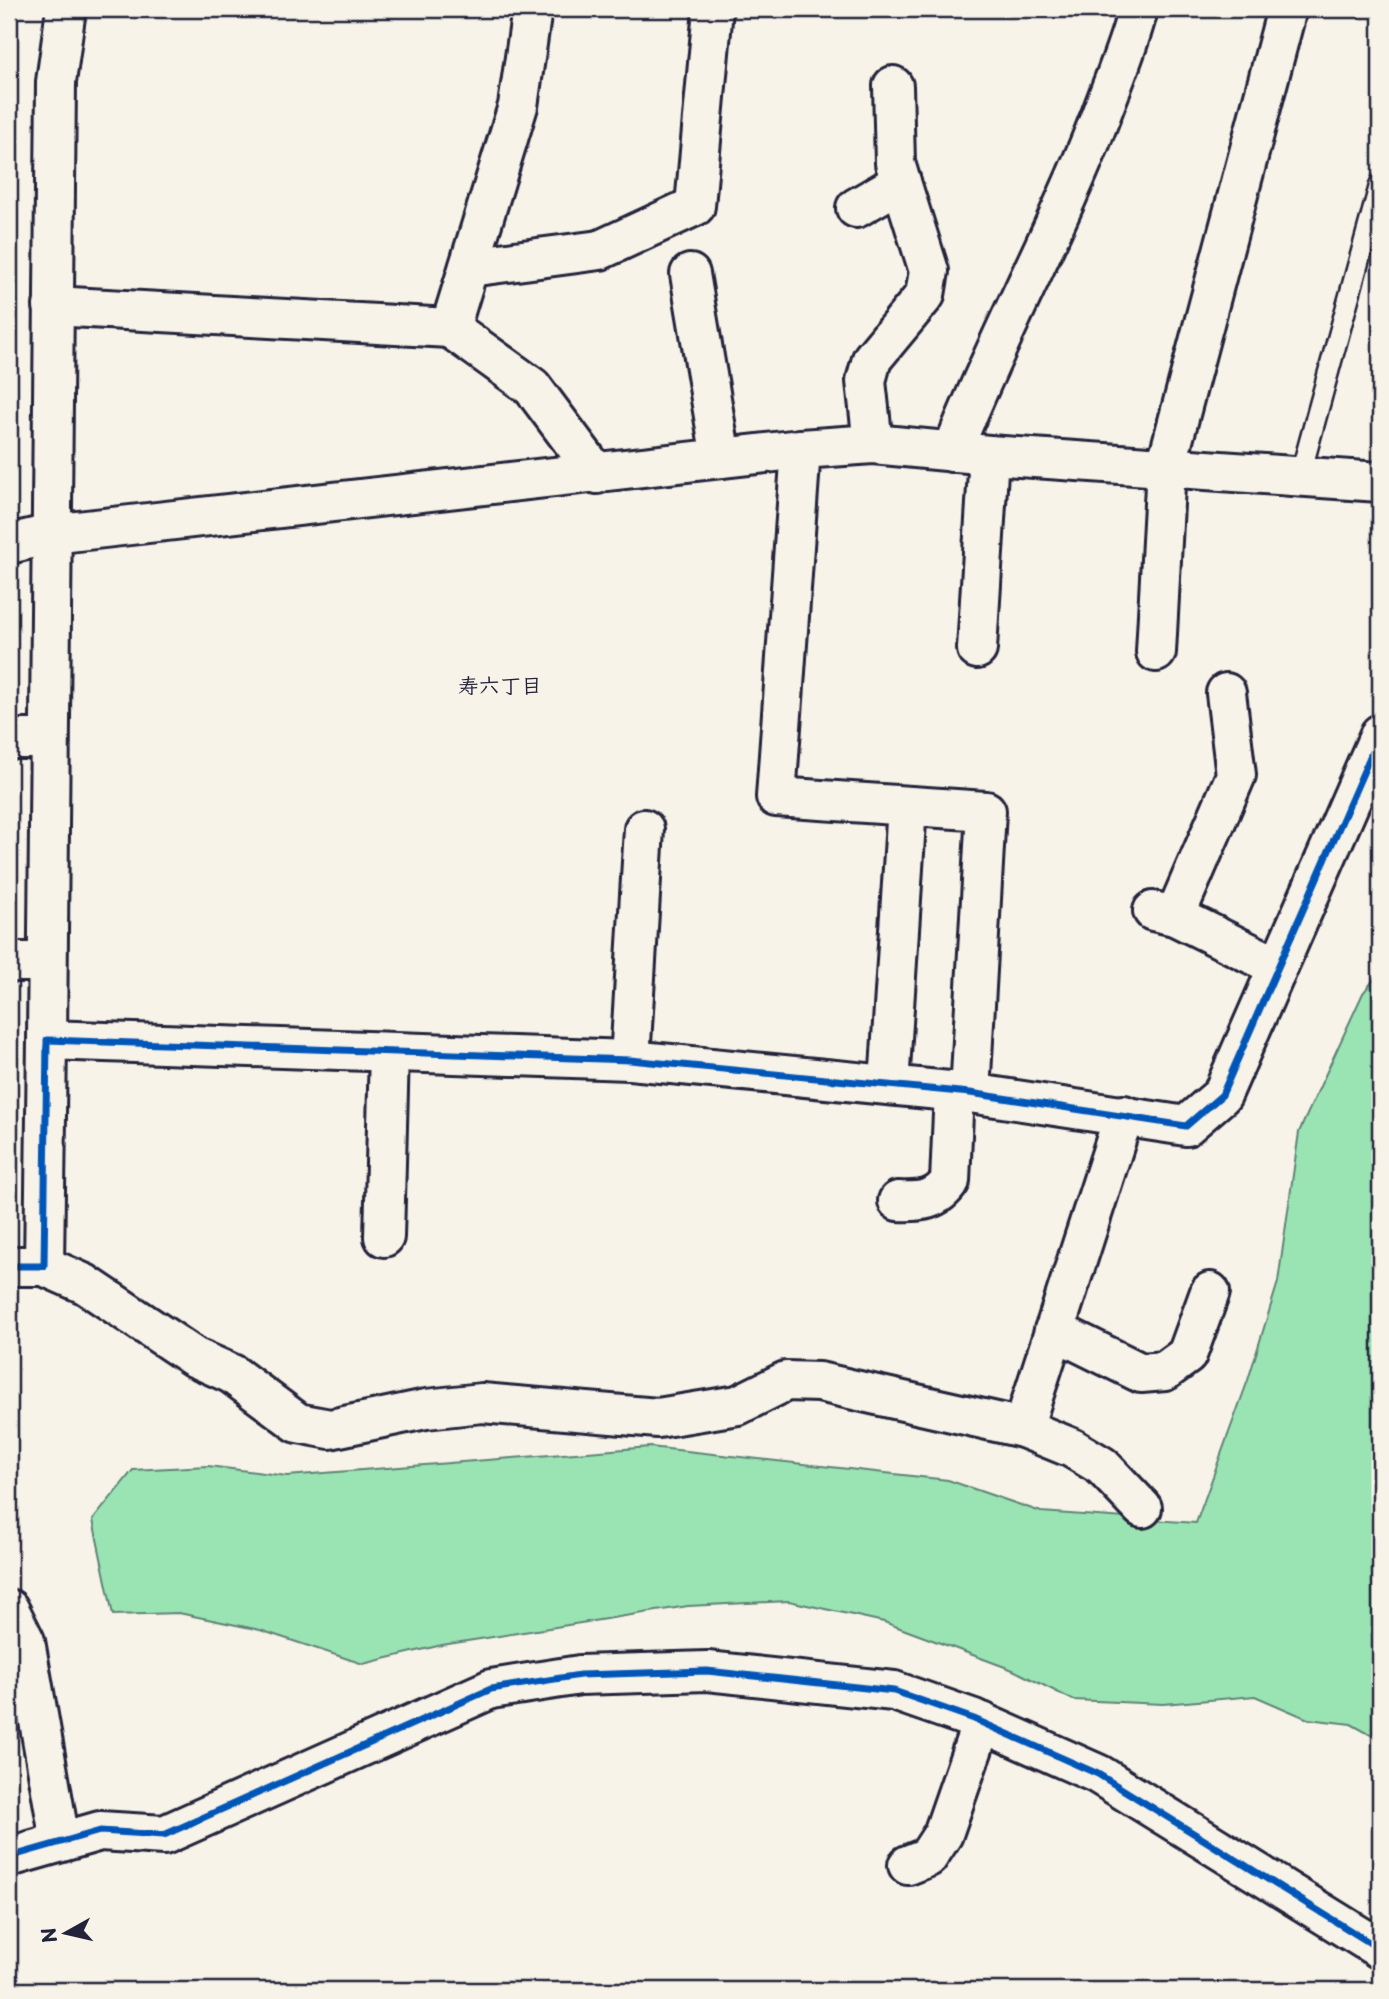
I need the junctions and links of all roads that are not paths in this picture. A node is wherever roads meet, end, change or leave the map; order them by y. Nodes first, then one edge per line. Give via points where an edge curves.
1 (66, 9) edge
2 (532, 9) edge
3 (713, 9) edge
4 (1138, 9) edge
5 (1287, 9) edge
6 (893, 86) dead end
7 (901, 182) junction
8 (1380, 184) edge
9 (856, 208) dead end
10 (469, 267) junction
11 (690, 274) dead end
12 (53, 306) junction
13 (450, 328) junction
14 (873, 444) junction
15 (801, 449) junction
16 (952, 452) junction
17 (989, 455) junction
18 (721, 458) junction
19 (1166, 467) junction
20 (597, 474) junction
21 (1300, 476) junction
22 (1380, 482) edge
23 (51, 534) junction
24 (9, 544) edge
25 (977, 649) dead end
26 (1156, 652) dead end
27 (1226, 693) dead end
28 (1380, 734) edge
29 (9, 739) edge
30 (49, 739) junction
31 (908, 806) junction
32 (645, 828) dead end
33 (9, 962) edge
34 (47, 962) junction
35 (1278, 967) junction
36 (47, 1040) junction
37 (389, 1052) junction
38 (630, 1060) junction
39 (889, 1085) junction
40 (962, 1092) junction
41 (1124, 1115) junction
42 (898, 1201) dead end
43 (384, 1237) dead end
44 (27, 1266) edge
45 (1210, 1292) dead end
46 (1054, 1330) junction
47 (1023, 1428) junction
48 (1142, 1508) dead end
49 (9, 1609) edge
50 (982, 1722) junction
51 (60, 1841) junction
52 (9, 1857) edge
53 (908, 1865) dead end
54 (1380, 1949) edge

1 - 12 street via 56,82
2 - 10 street via 518,106
3 - 10 street via 695,206 600,250
4 - 16 street via 1073,188 979,383
5 - 19 street
6 - 7 street via 895,163
7 - 9 street
7 - 14 street via 929,271 925,296 872,359 866,381
8 - 21 lane
10 - 13 street
11 - 18 street
12 - 13 street
12 - 23 street
13 - 20 street via 532,387
14 - 15 street
14 - 16 street
15 - 18 street
15 - 31 street via 776,797
16 - 17 street
17 - 19 street
17 - 25 street
18 - 20 street
19 - 21 street
19 - 26 street
20 - 23 street
21 - 22 street
23 - 24 street
23 - 30 street
27 - 35 street via 1236,775 1164,914
28 - 35 street
29 - 30 street
30 - 34 street
31 - 39 street
31 - 40 street via 986,811
32 - 38 street
33 - 34 street
34 - 36 street
35 - 41 street via 1222,1095 1186,1126
36 - 37 street
36 - 44 street
37 - 38 street
37 - 43 street
38 - 39 street
39 - 40 street
40 - 41 street
40 - 42 street via 950,1181 942,1193 922,1202
41 - 46 street
44 - 47 street via 85,1284 194,1357 232,1374 298,1423 330,1429 426,1409 482,1403 658,1418 738,1405 786,1381 819,1382
45 - 46 street via 1187,1355 1165,1371 1142,1373
46 - 47 street
47 - 48 street via 1102,1466
49 - 51 street via 25,1641
50 - 51 street via 894,1691 707,1671 580,1675 491,1689 164,1835 100,1830
50 - 53 street via 943,1834 928,1857
50 - 54 street via 1098,1774
51 - 52 street

